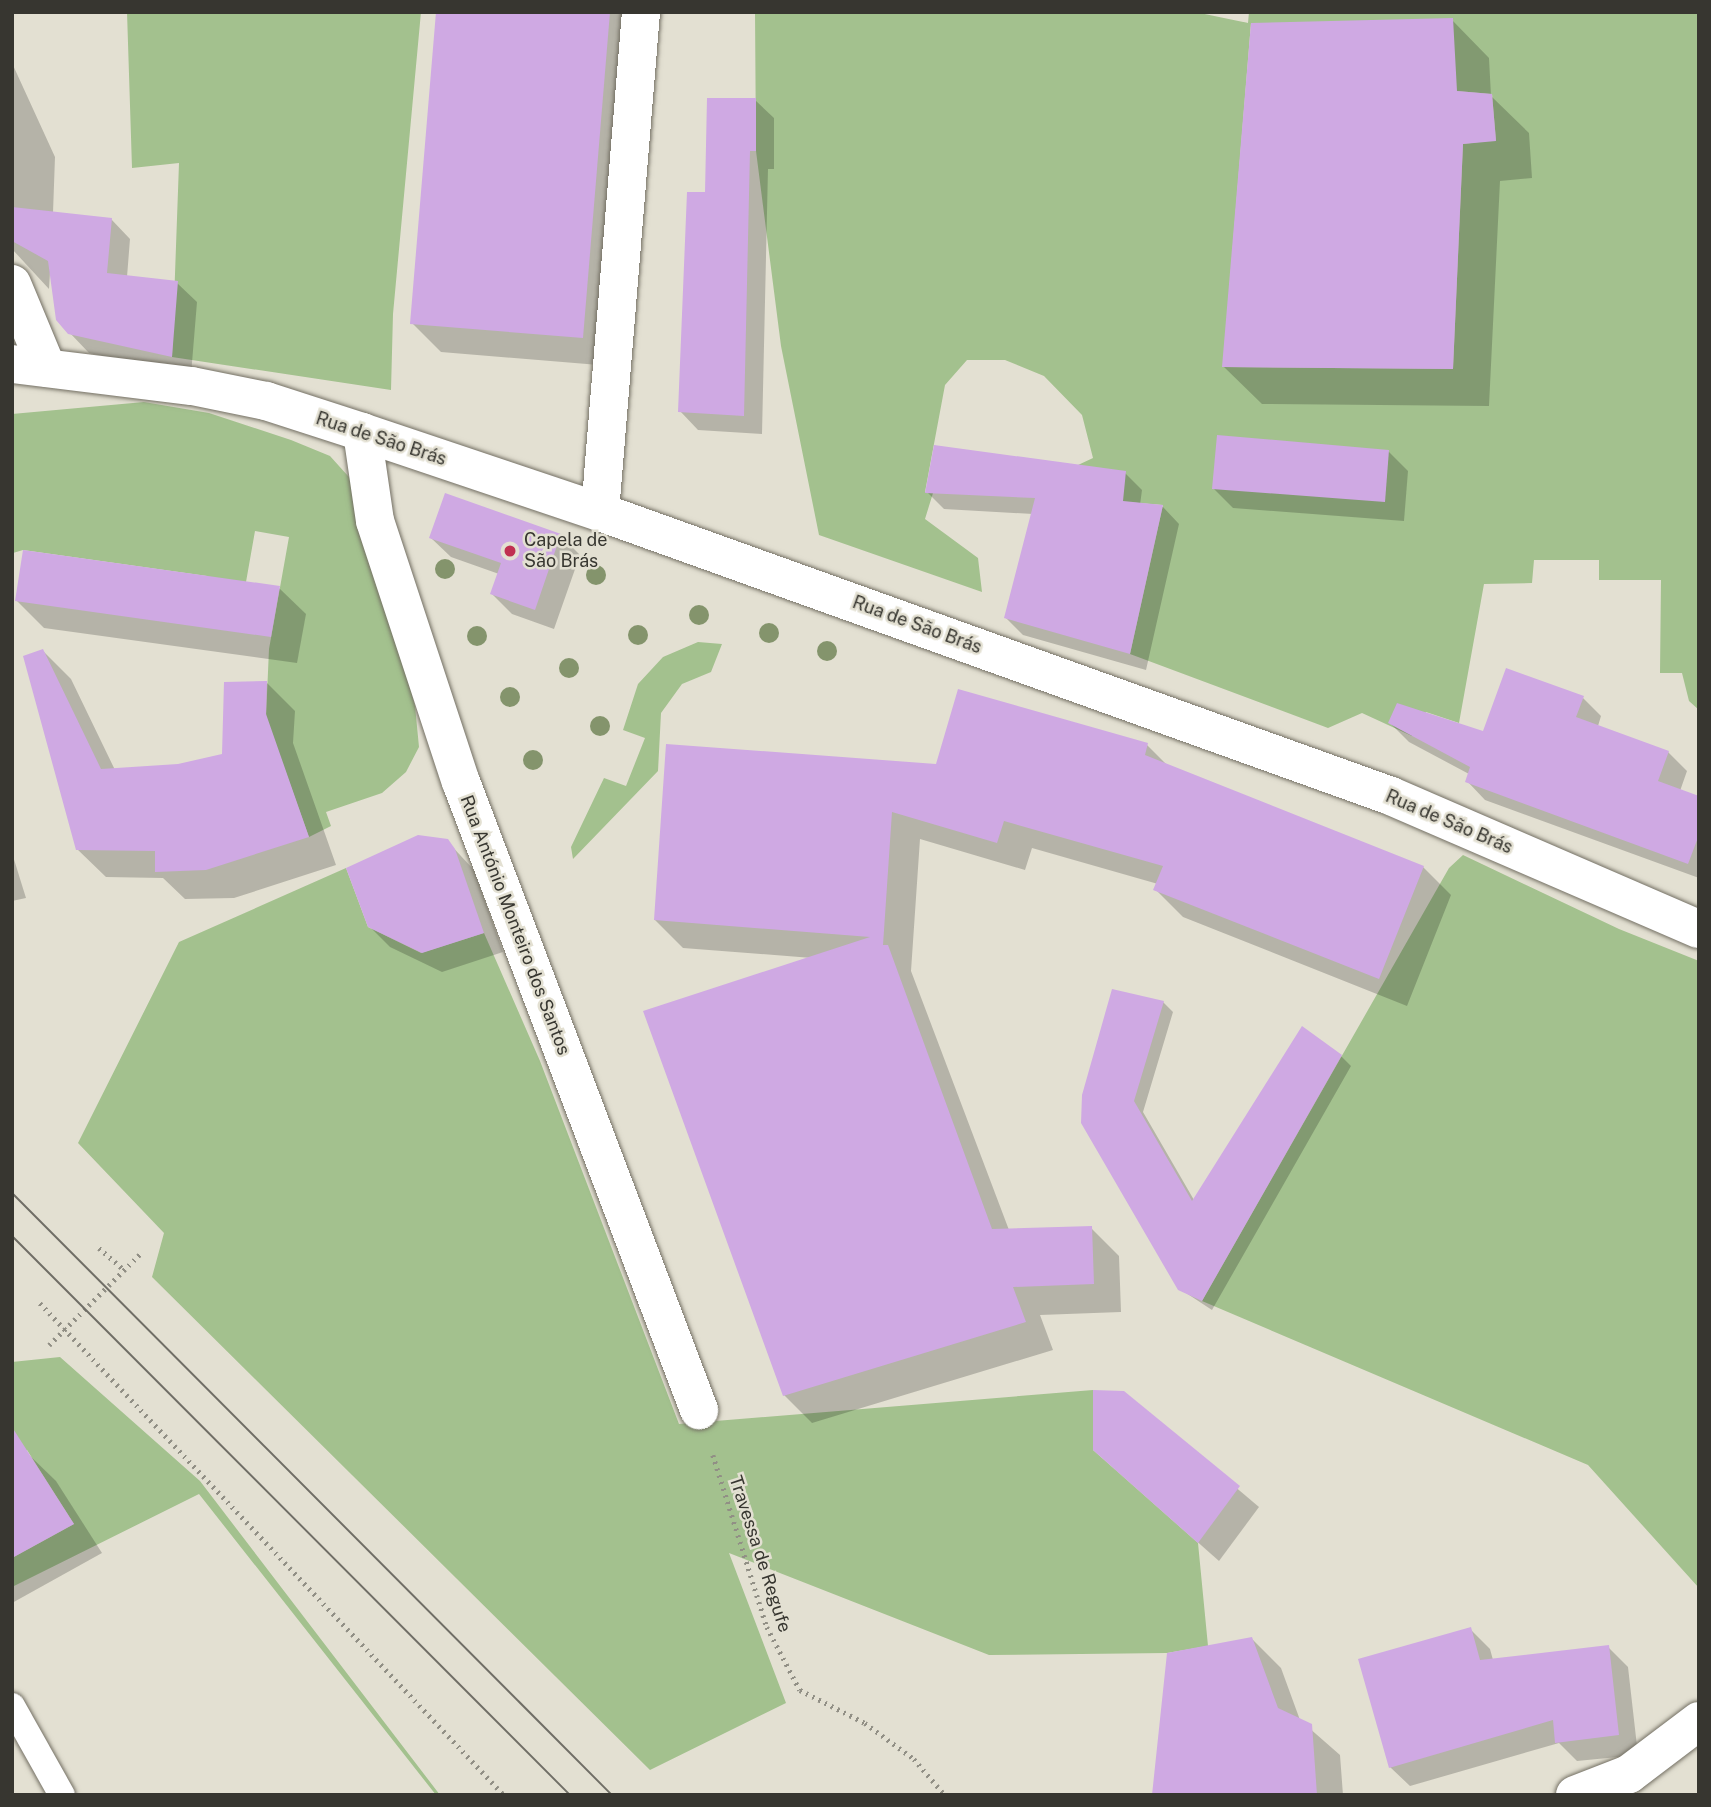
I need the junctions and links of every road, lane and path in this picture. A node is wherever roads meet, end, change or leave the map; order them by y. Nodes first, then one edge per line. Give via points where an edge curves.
1 (641, 12) edge
2 (12, 284) edge
3 (30, 366) edge
4 (118, 375) junction
5 (12, 390) edge
6 (362, 432) junction
7 (600, 512) junction
8 (1699, 929) edge
9 (99, 1248) dead end
10 (141, 1253) dead end
11 (125, 1271) junction
12 (40, 1303) dead end
13 (66, 1328) junction
14 (49, 1345) dead end
15 (699, 1410) joint
16 (12, 1706) edge
17 (1699, 1721) edge
18 (62, 1795) edge
19 (504, 1795) edge
20 (945, 1795) edge
21 (1575, 1795) edge

1 - 7 street
2 - 3 street
3 - 4 street, Rua de São Brás
4 - 5 street, Rua de São Brás
4 - 6 street, Rua de São Brás via 266,401
6 - 7 street, Rua de São Brás
6 - 15 street, Rua António Monteiro dos Santos via 375,521 461,782
7 - 8 street, Rua de São Brás via 1391,796
9 - 11 path
10 - 11 path
11 - 13 path
12 - 13 path
13 - 14 path
13 - 19 path
15 - 20 path, Travessa de Regufe via 766,1627 800,1690 865,1723 914,1759
16 - 18 lane
17 - 21 street via 1629,1774

